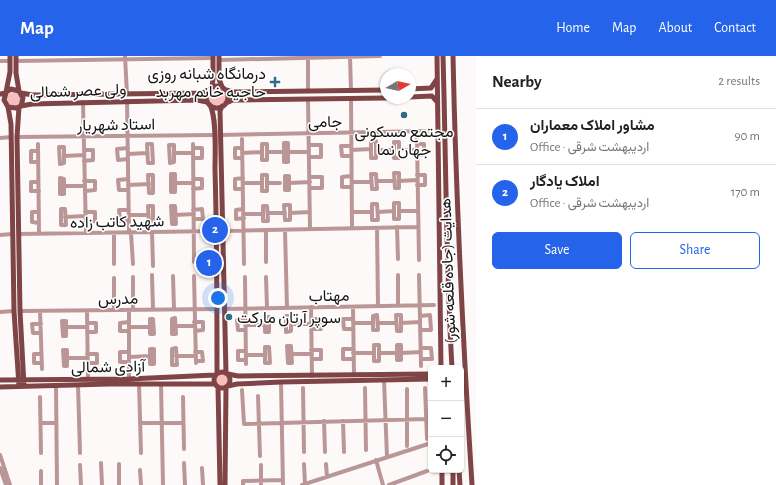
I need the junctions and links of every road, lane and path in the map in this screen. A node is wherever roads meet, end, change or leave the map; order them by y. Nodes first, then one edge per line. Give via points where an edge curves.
1 (350, 56) edge
2 (380, 56) edge
3 (436, 56) edge
4 (443, 56) edge
5 (453, 56) edge
6 (213, 57) edge
7 (308, 57) edge
8 (10, 58) edge
9 (16, 58) edge
10 (83, 58) edge
11 (125, 58) edge
12 (219, 58) edge
13 (0, 61) edge
14 (213, 76) junction
15 (17, 77) junction
16 (9, 78) junction
17 (219, 78) junction
18 (437, 78) junction
19 (212, 87) junction
20 (224, 88) junction
21 (431, 88) junction
22 (416, 89) edge
23 (380, 90) edge
24 (208, 91) junction
25 (308, 91) junction
26 (351, 91) junction
27 (20, 92) junction
28 (238, 92) junction
29 (4, 93) edge
30 (198, 93) junction
31 (127, 94) junction
32 (33, 95) junction
33 (432, 96) junction
34 (416, 97) edge
35 (351, 98) junction
36 (380, 98) edge
37 (308, 99) junction
38 (197, 100) junction
39 (238, 100) junction
40 (127, 101) junction
41 (84, 102) junction
42 (437, 102) junction
43 (32, 104) junction
44 (209, 104) junction
45 (224, 105) junction
46 (5, 106) edge
47 (20, 107) junction
48 (214, 115) junction
49 (220, 115) junction
50 (10, 118) junction
51 (17, 119) junction
52 (431, 131) dead end
53 (351, 132) junction
54 (309, 133) junction
55 (217, 135) junction
56 (83, 136) junction
57 (128, 136) junction
58 (14, 137) junction
59 (0, 138) edge
60 (242, 139) dead end
61 (38, 144) dead end
62 (309, 145) junction
63 (128, 148) junction
64 (193, 148) junction
65 (351, 148) junction
66 (242, 150) junction
67 (38, 151) junction
68 (84, 152) junction
69 (309, 152) junction
70 (417, 152) junction
71 (147, 153) dead end
72 (174, 153) dead end
73 (128, 154) junction
74 (64, 156) dead end
75 (351, 156) junction
76 (309, 157) junction
77 (439, 157) junction
78 (193, 158) junction
79 (242, 158) junction
80 (128, 159) junction
81 (84, 161) junction
82 (38, 162) junction
83 (352, 176) junction
84 (128, 179) junction
85 (310, 180) junction
86 (417, 180) junction
87 (84, 181) junction
88 (193, 181) junction
89 (243, 181) junction
90 (38, 182) junction
91 (372, 182) junction
92 (377, 182) junction
93 (175, 183) dead end
94 (280, 183) dead end
95 (289, 183) dead end
96 (149, 184) dead end
97 (128, 185) junction
98 (352, 185) junction
99 (64, 186) dead end
100 (84, 188) junction
101 (243, 188) junction
102 (310, 188) junction
103 (193, 189) junction
104 (128, 190) junction
105 (39, 191) junction
106 (445, 197) junction
107 (129, 210) junction
108 (418, 211) junction
109 (39, 212) junction
110 (310, 212) junction
111 (352, 212) junction
112 (372, 212) junction
113 (378, 212) junction
114 (285, 213) junction
115 (290, 213) junction
116 (85, 214) junction
117 (194, 214) junction
118 (243, 214) junction
119 (129, 215) junction
120 (148, 215) dead end
121 (175, 215) dead end
122 (65, 216) dead end
123 (129, 220) junction
124 (85, 222) junction
125 (39, 223) junction
126 (397, 227) junction
127 (418, 227) junction
128 (352, 228) junction
129 (377, 228) junction
130 (310, 229) junction
131 (266, 230) junction
132 (286, 230) junction
133 (219, 231) junction
134 (244, 231) junction
135 (152, 232) junction
136 (194, 232) junction
137 (86, 233) junction
138 (114, 233) junction
139 (130, 233) junction
140 (12, 234) junction
141 (19, 234) junction
142 (40, 234) junction
143 (0, 235) edge
144 (398, 259) dead end
145 (419, 260) dead end
146 (194, 262) dead end
147 (266, 262) dead end
148 (114, 264) dead end
149 (133, 264) dead end
150 (244, 264) dead end
151 (153, 266) dead end
152 (152, 275) dead end
153 (220, 275) junction
154 (398, 275) dead end
155 (419, 275) dead end
156 (173, 276) dead end
157 (194, 276) dead end
158 (133, 277) dead end
159 (245, 277) dead end
160 (114, 278) dead end
161 (266, 278) dead end
162 (434, 305) dead end
163 (378, 306) junction
164 (398, 306) junction
165 (419, 306) junction
166 (311, 307) junction
167 (353, 307) junction
168 (245, 308) junction
169 (267, 308) junction
170 (287, 308) junction
171 (174, 309) junction
172 (194, 309) junction
173 (217, 309) junction
174 (224, 309) junction
175 (86, 310) junction
176 (114, 310) junction
177 (131, 310) junction
178 (153, 310) junction
179 (17, 311) junction
180 (40, 311) junction
181 (0, 312) edge
182 (420, 316) junction
183 (353, 321) junction
184 (311, 322) junction
185 (420, 322) junction
186 (41, 324) junction
187 (291, 324) dead end
188 (245, 325) junction
189 (265, 325) dead end
190 (176, 326) dead end
191 (195, 326) junction
192 (66, 327) dead end
193 (129, 327) junction
194 (150, 327) dead end
195 (87, 328) junction
196 (311, 329) junction
197 (353, 329) junction
198 (420, 330) junction
199 (41, 333) junction
200 (421, 350) junction
201 (353, 351) junction
202 (41, 354) junction
203 (292, 354) dead end
204 (312, 354) junction
205 (265, 355) dead end
206 (87, 356) junction
207 (150, 356) dead end
208 (176, 356) dead end
209 (129, 357) junction
210 (67, 358) dead end
211 (353, 359) junction
212 (421, 359) junction
213 (42, 363) junction
214 (88, 363) junction
215 (440, 365) edge
216 (452, 365) edge
217 (422, 366) dead end
218 (42, 369) dead end
219 (216, 374) junction
220 (227, 374) junction
221 (428, 374) edge
222 (354, 375) junction
223 (312, 376) junction
224 (336, 378) junction
225 (88, 379) junction
226 (130, 379) junction
227 (428, 379) edge
228 (0, 380) edge
229 (21, 380) junction
230 (384, 380) junction
231 (281, 382) junction
232 (140, 384) junction
233 (161, 384) junction
234 (56, 385) junction
235 (78, 385) junction
236 (216, 385) junction
237 (22, 386) junction
238 (227, 386) junction
239 (0, 387) edge
240 (303, 388) dead end
241 (365, 388) dead end
242 (426, 388) dead end
243 (407, 389) dead end
244 (242, 390) dead end
245 (466, 391) junction
246 (258, 396) dead end
247 (40, 397) dead end
248 (183, 397) dead end
249 (464, 398) edge
250 (464, 407) edge
251 (468, 414) junction
252 (426, 419) junction
253 (407, 420) junction
254 (324, 421) junction
255 (343, 421) junction
256 (366, 421) junction
257 (386, 421) junction
258 (162, 422) junction
259 (282, 422) junction
260 (303, 422) junction
261 (41, 423) junction
262 (56, 423) junction
263 (140, 423) junction
264 (183, 423) junction
265 (260, 423) junction
266 (427, 439) dead end
267 (428, 444) edge
268 (407, 446) dead end
269 (184, 449) dead end
270 (366, 450) dead end
271 (80, 452) dead end
272 (304, 452) dead end
273 (325, 452) dead end
274 (344, 452) dead end
275 (41, 453) dead end
276 (141, 453) dead end
277 (0, 455) edge
278 (260, 456) dead end
279 (387, 456) junction
280 (376, 460) junction
281 (184, 463) dead end
282 (101, 464) dead end
283 (119, 464) dead end
284 (304, 464) dead end
285 (326, 464) dead end
286 (80, 465) dead end
287 (261, 465) dead end
288 (0, 468) edge
289 (202, 468) dead end
290 (140, 470) dead end
291 (40, 471) dead end
292 (427, 471) dead end
293 (441, 473) edge
294 (453, 473) edge
295 (459, 473) edge
296 (327, 477) junction
297 (283, 480) junction
298 (243, 483) edge
299 (261, 483) edge
300 (6, 485) edge
301 (10, 485) edge
302 (41, 485) edge
303 (57, 485) edge
304 (80, 485) edge
305 (102, 485) edge
306 (119, 485) edge
307 (141, 485) edge
308 (163, 485) edge
309 (184, 485) edge
310 (203, 485) edge
311 (220, 485) edge
312 (225, 485) edge
313 (283, 485) edge
314 (304, 485) edge
315 (383, 485) edge
316 (390, 485) edge
317 (441, 485) edge
318 (454, 485) edge
319 (460, 485) edge
320 (472, 485) edge

1 - 2 street
1 - 7 street
1 - 26 street
3 - 18 main road
4 - 106 main road, هدایت (جاده قلعه شور)
5 - 245 main road, هدایت (جاده قلعه شور)
6 - 11 street
6 - 14 main road
7 - 12 street
7 - 25 street
8 - 13 street
8 - 16 main road
9 - 10 street
9 - 15 main road
10 - 11 street
11 - 31 street
12 - 17 main road
14 - 17 main road
14 - 19 main road
15 - 16 main road via 14,82
15 - 27 main road
16 - 29 main road
17 - 20 main road
18 - 21 main road
18 - 42 main road
19 - 20 main road
19 - 24 main road
20 - 28 main road
20 - 45 main road via 228,96
21 - 22 main road
21 - 33 main road via 434,92
23 - 26 main road
24 - 30 main road, ولی عصر شمالی
24 - 44 main road via 206,97
25 - 26 main road
25 - 28 main road
27 - 29 main road via 14,89
27 - 32 main road, ولی عصر شمالی
27 - 47 main road via 23,101
28 - 39 main road via 235,96
29 - 46 main road
30 - 31 main road, ولی عصر شمالی
30 - 38 main road
31 - 32 main road, ولی عصر شمالی
32 - 43 main road via 30,99
33 - 34 main road
33 - 42 main road
35 - 36 main road
35 - 37 main road
35 - 53 street
37 - 39 main road
37 - 54 street
38 - 40 main road, ولی عصر شمالی
38 - 44 main road, ولی عصر شمالی
39 - 45 main road
40 - 41 main road, ولی عصر شمالی
40 - 57 street
41 - 43 main road, ولی عصر شمالی
41 - 56 street
42 - 77 main road
43 - 47 main road, ولی عصر شمالی
44 - 45 main road via 216,108
44 - 48 main road
45 - 49 main road
46 - 47 main road via 13,109
46 - 50 main road
47 - 51 main road
48 - 49 main road
48 - 55 main road
49 - 55 main road
50 - 51 main road via 14,116
50 - 58 main road
51 - 58 main road
52 - 53 street, جامی
53 - 54 street, جامی
53 - 65 street
54 - 55 street, جامی
54 - 62 street
55 - 57 street, استاد شهریار
55 - 133 main road
56 - 57 street, استاد شهریار
56 - 58 street, استاد شهریار
56 - 68 street
57 - 63 street
58 - 59 street, استاد شهریار
58 - 140 main road
58 - 141 main road
60 - 66 street
61 - 67 street
62 - 69 street
62 - 76 street via 321,145 322,157
63 - 73 street
63 - 80 street via 118,149 118,160
64 - 72 street
64 - 78 street
64 - 78 street via 202,148 202,158
65 - 70 street
65 - 75 street
65 - 75 street via 342,146 342,156
66 - 69 street
66 - 79 street
66 - 79 street via 235,148 235,158
67 - 82 street
67 - 82 street via 31,151 31,162
68 - 74 street
68 - 81 street
68 - 81 street via 93,150 93,160
69 - 76 street
70 - 70 street via 417,142 424,144 424,155
70 - 86 street
71 - 73 street
73 - 80 street
75 - 83 street
76 - 85 street
77 - 106 main road
77 - 215 main road
78 - 88 street
79 - 89 street
80 - 84 street
81 - 87 street
82 - 90 street
83 - 98 street
83 - 98 street via 342,177 342,188
84 - 97 street
84 - 104 street via 118,180 119,190
85 - 95 street
85 - 102 street
85 - 102 street via 322,178 322,188
86 - 92 street
86 - 108 street
87 - 100 street
87 - 100 street via 95,181 95,190
88 - 93 street
88 - 103 street
88 - 103 street via 202,179 202,188
89 - 94 street
89 - 101 street
89 - 101 street via 235,179 235,189
90 - 105 street
90 - 105 street via 31,182 31,191
91 - 92 street via 372,189 377,189
91 - 92 street via 371,174 376,174
91 - 98 street
96 - 97 street
97 - 104 street
98 - 111 street
99 - 100 street
100 - 116 street
101 - 118 street
102 - 110 street
103 - 117 street
104 - 107 street
105 - 109 street
106 - 216 main road, هدایت (جاده قلعه شور)
107 - 119 street
107 - 123 street via 119,210 120,221
108 - 113 street
108 - 127 street
109 - 125 street
109 - 125 street via 32,212 32,222
110 - 115 street
110 - 130 street
111 - 112 street
111 - 128 street
112 - 113 street via 372,204 377,204
112 - 113 street via 372,220 378,220
114 - 115 street via 285,220 290,220
114 - 115 street via 284,205 290,205
114 - 118 street
116 - 122 street
116 - 124 street
116 - 124 street via 95,212 95,221
117 - 121 street
117 - 136 street
118 - 134 street
119 - 120 street
119 - 123 street
123 - 139 street
124 - 137 street
125 - 142 street
126 - 127 street, شهید کاتب زاده
126 - 129 street, شهید کاتب زاده
126 - 144 street
127 - 145 street
128 - 129 street, شهید کاتب زاده
128 - 130 street, شهید کاتب زاده
129 - 163 street
130 - 132 street, شهید کاتب زاده
131 - 132 street, شهید کاتب زاده
131 - 134 street, شهید کاتب زاده
131 - 147 street
132 - 170 street
133 - 134 street, شهید کاتب زاده
133 - 136 street, شهید کاتب زاده
133 - 153 main road
134 - 150 street
135 - 136 street, شهید کاتب زاده
135 - 139 street, شهید کاتب زاده
135 - 151 street
136 - 146 street
137 - 138 street, شهید کاتب زاده
137 - 142 street, شهید کاتب زاده
138 - 139 street, شهید کاتب زاده
138 - 148 street
139 - 149 street
140 - 143 street
140 - 179 main road
141 - 142 street, شهید کاتب زاده
141 - 179 main road
152 - 178 street
153 - 173 main road
153 - 174 main road
154 - 164 street
155 - 165 street
156 - 171 street
157 - 172 street
158 - 177 street
159 - 168 street
160 - 176 street
161 - 169 street
162 - 165 street, مهتاب
163 - 164 street, مهتاب
163 - 167 street, مهتاب
164 - 165 street, مهتاب
165 - 182 street
166 - 167 street, مهتاب
166 - 170 street, مهتاب
166 - 184 street
167 - 183 street
168 - 169 street, مهتاب
168 - 174 street, مهتاب
168 - 188 street
169 - 170 street, مهتاب
171 - 172 street, مدرس
171 - 178 street, مدرس
172 - 173 street, مدرس
172 - 191 street
173 - 219 main road
174 - 220 main road
175 - 176 street, مدرس
175 - 180 street, مدرس
175 - 195 street
176 - 177 street, مدرس
177 - 178 street, مدرس
177 - 193 street
179 - 180 street, مدرس
179 - 181 street, مدرس
179 - 229 main road
180 - 186 street
182 - 185 street
182 - 198 street via 430,315 431,330
183 - 185 street
183 - 197 street
183 - 197 street via 344,319 344,329
184 - 187 street
184 - 196 street
184 - 196 street via 321,319 321,329
185 - 198 street
186 - 199 street
186 - 199 street via 32,324 32,333
188 - 189 street
188 - 205 street via 246,357
190 - 191 street
191 - 208 street via 196,358
192 - 195 street
193 - 194 street
193 - 209 street
195 - 206 street
196 - 204 street
197 - 201 street
198 - 200 street
199 - 202 street
200 - 201 street via 399,353
200 - 212 street
200 - 212 street via 431,348 432,359
201 - 211 street
201 - 211 street via 343,349 343,359
202 - 213 street
202 - 213 street via 34,354 34,363
203 - 204 street
204 - 223 street
206 - 210 street
206 - 214 street
206 - 214 street via 97,354 97,362
207 - 209 street
209 - 226 street
211 - 222 street
212 - 217 street
213 - 218 street
214 - 225 street
219 - 220 main road
219 - 226 main road, آزادی شمالی
219 - 236 main road
220 - 223 main road
220 - 238 main road via 230,380
221 - 222 main road
222 - 224 main road
223 - 224 main road
224 - 230 main road
224 - 231 main road
225 - 226 main road, آزادی شمالی
225 - 229 main road, آزادی شمالی
227 - 230 main road
228 - 229 main road, آزادی شمالی
229 - 237 main road
230 - 257 street
231 - 238 main road
231 - 259 street
232 - 233 main road, آزادی شمالی
232 - 235 main road, آزادی شمالی
232 - 263 street
233 - 236 main road, آزادی شمالی
233 - 258 street
234 - 235 main road, آزادی شمالی
234 - 237 main road, آزادی شمالی
234 - 262 street
235 - 271 street
236 - 238 main road via 222,388
236 - 311 main road
237 - 239 main road, آزادی شمالی
238 - 312 main road
240 - 260 street
241 - 256 street
242 - 252 street
243 - 253 street
244 - 265 street via 244,424
245 - 249 main road
245 - 251 main road, هدایت (جاده قلعه شور)
246 - 265 street
247 - 261 street
248 - 264 street
250 - 251 main road
251 - 320 main road, هدایت (جاده قلعه شور)
252 - 253 street
252 - 266 street
253 - 257 street
253 - 268 street
254 - 255 street
254 - 260 street
254 - 273 street
255 - 256 street
255 - 274 street
256 - 257 street
256 - 270 street
257 - 279 street
258 - 263 street
258 - 264 street
258 - 308 street
259 - 260 street
259 - 265 street
259 - 297 street
260 - 272 street
261 - 262 street
261 - 275 street
262 - 303 street
263 - 276 street
264 - 269 street
265 - 278 street
267 - 279 street
277 - 301 street
279 - 280 street
280 - 296 street
280 - 315 street
281 - 309 street
282 - 305 street
283 - 306 street
284 - 314 street
285 - 296 street
286 - 304 street
287 - 299 street
288 - 300 street
289 - 310 street
290 - 307 street
291 - 302 street
292 - 316 street
293 - 317 main road
294 - 318 main road
295 - 319 main road
296 - 314 street
297 - 299 street
297 - 313 street
298 - 299 street

